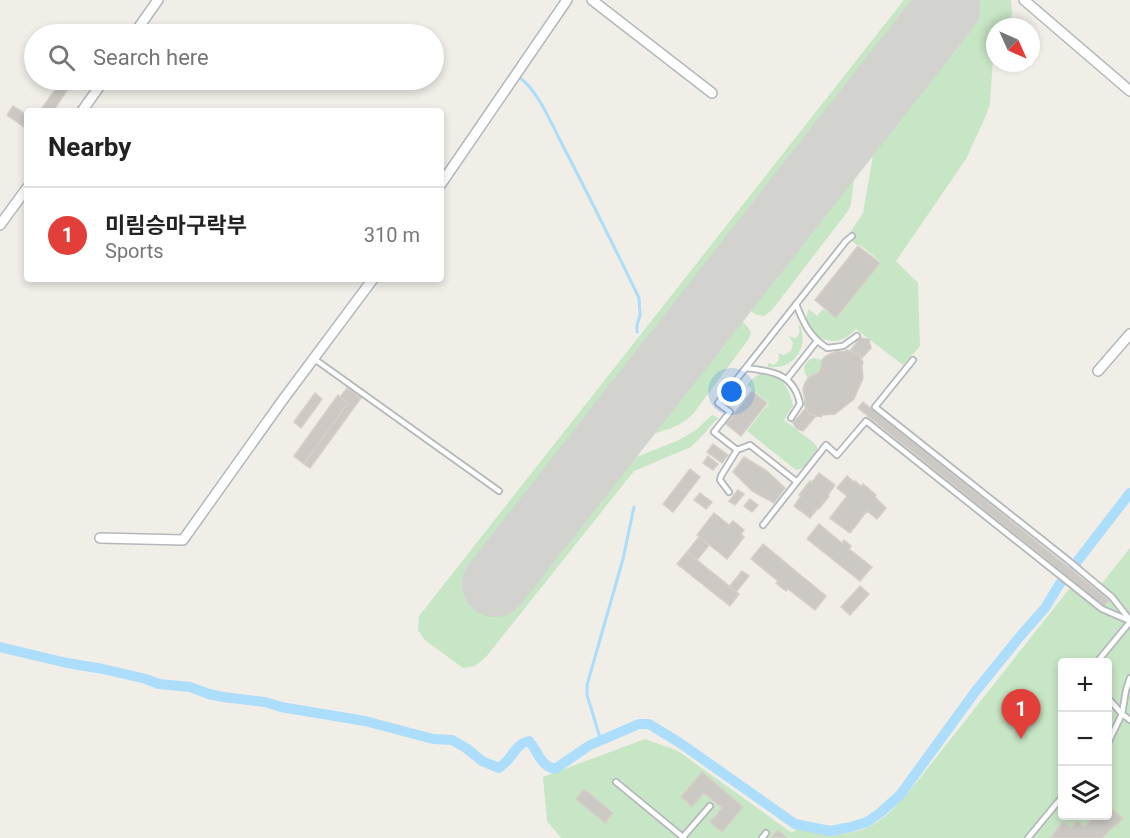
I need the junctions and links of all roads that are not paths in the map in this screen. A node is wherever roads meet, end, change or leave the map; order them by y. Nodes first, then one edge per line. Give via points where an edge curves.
1 (158, 0) edge
2 (567, 0) edge
3 (592, 0) edge
4 (1024, 0) edge
5 (141, 24) edge
6 (97, 90) edge
7 (1130, 91) edge
8 (712, 93) dead end
9 (84, 108) edge
10 (444, 180) edge
11 (24, 192) edge
12 (0, 225) edge
13 (852, 237) dead end
14 (371, 282) edge
15 (796, 304) junction
16 (1130, 334) edge
17 (857, 336) dead end
18 (817, 341) junction
19 (313, 358) junction
20 (913, 360) dead end
21 (746, 368) junction
22 (1098, 371) dead end
23 (787, 379) junction
24 (791, 418) dead end
25 (737, 450) junction
26 (797, 482) junction
27 (500, 491) dead end
28 (729, 492) dead end
29 (763, 525) dead end
30 (100, 538) dead end
31 (1130, 621) edge
32 (1101, 658) edge
33 (1130, 678) edge
34 (1112, 703) edge
35 (1122, 714) junction
36 (1130, 720) edge
37 (1112, 733) edge
38 (616, 782) dead end
39 (1058, 802) edge
40 (710, 806) dead end
41 (766, 833) dead end
42 (683, 838) edge
43 (762, 838) edge
44 (1028, 838) edge

1 - 5 street
2 - 10 street
3 - 8 street
4 - 7 street
6 - 9 street
11 - 12 street
13 - 15 lane
14 - 19 street
15 - 18 lane
15 - 21 lane
16 - 22 street
17 - 18 lane via 843,346 827,348
18 - 23 lane
19 - 27 lane
19 - 30 street via 183,540
20 - 31 lane via 875,406 1081,570 1112,597
21 - 23 lane via 766,370
21 - 25 lane via 718,403 730,412 714,432
23 - 24 lane via 800,404
25 - 26 lane via 750,445
25 - 28 lane via 720,480
26 - 29 lane
26 - 31 lane via 826,445 837,455 866,421 1102,609
31 - 32 lane
33 - 35 lane
34 - 35 lane
35 - 36 lane
35 - 37 lane
38 - 42 lane
39 - 44 lane
40 - 42 lane
41 - 43 lane

